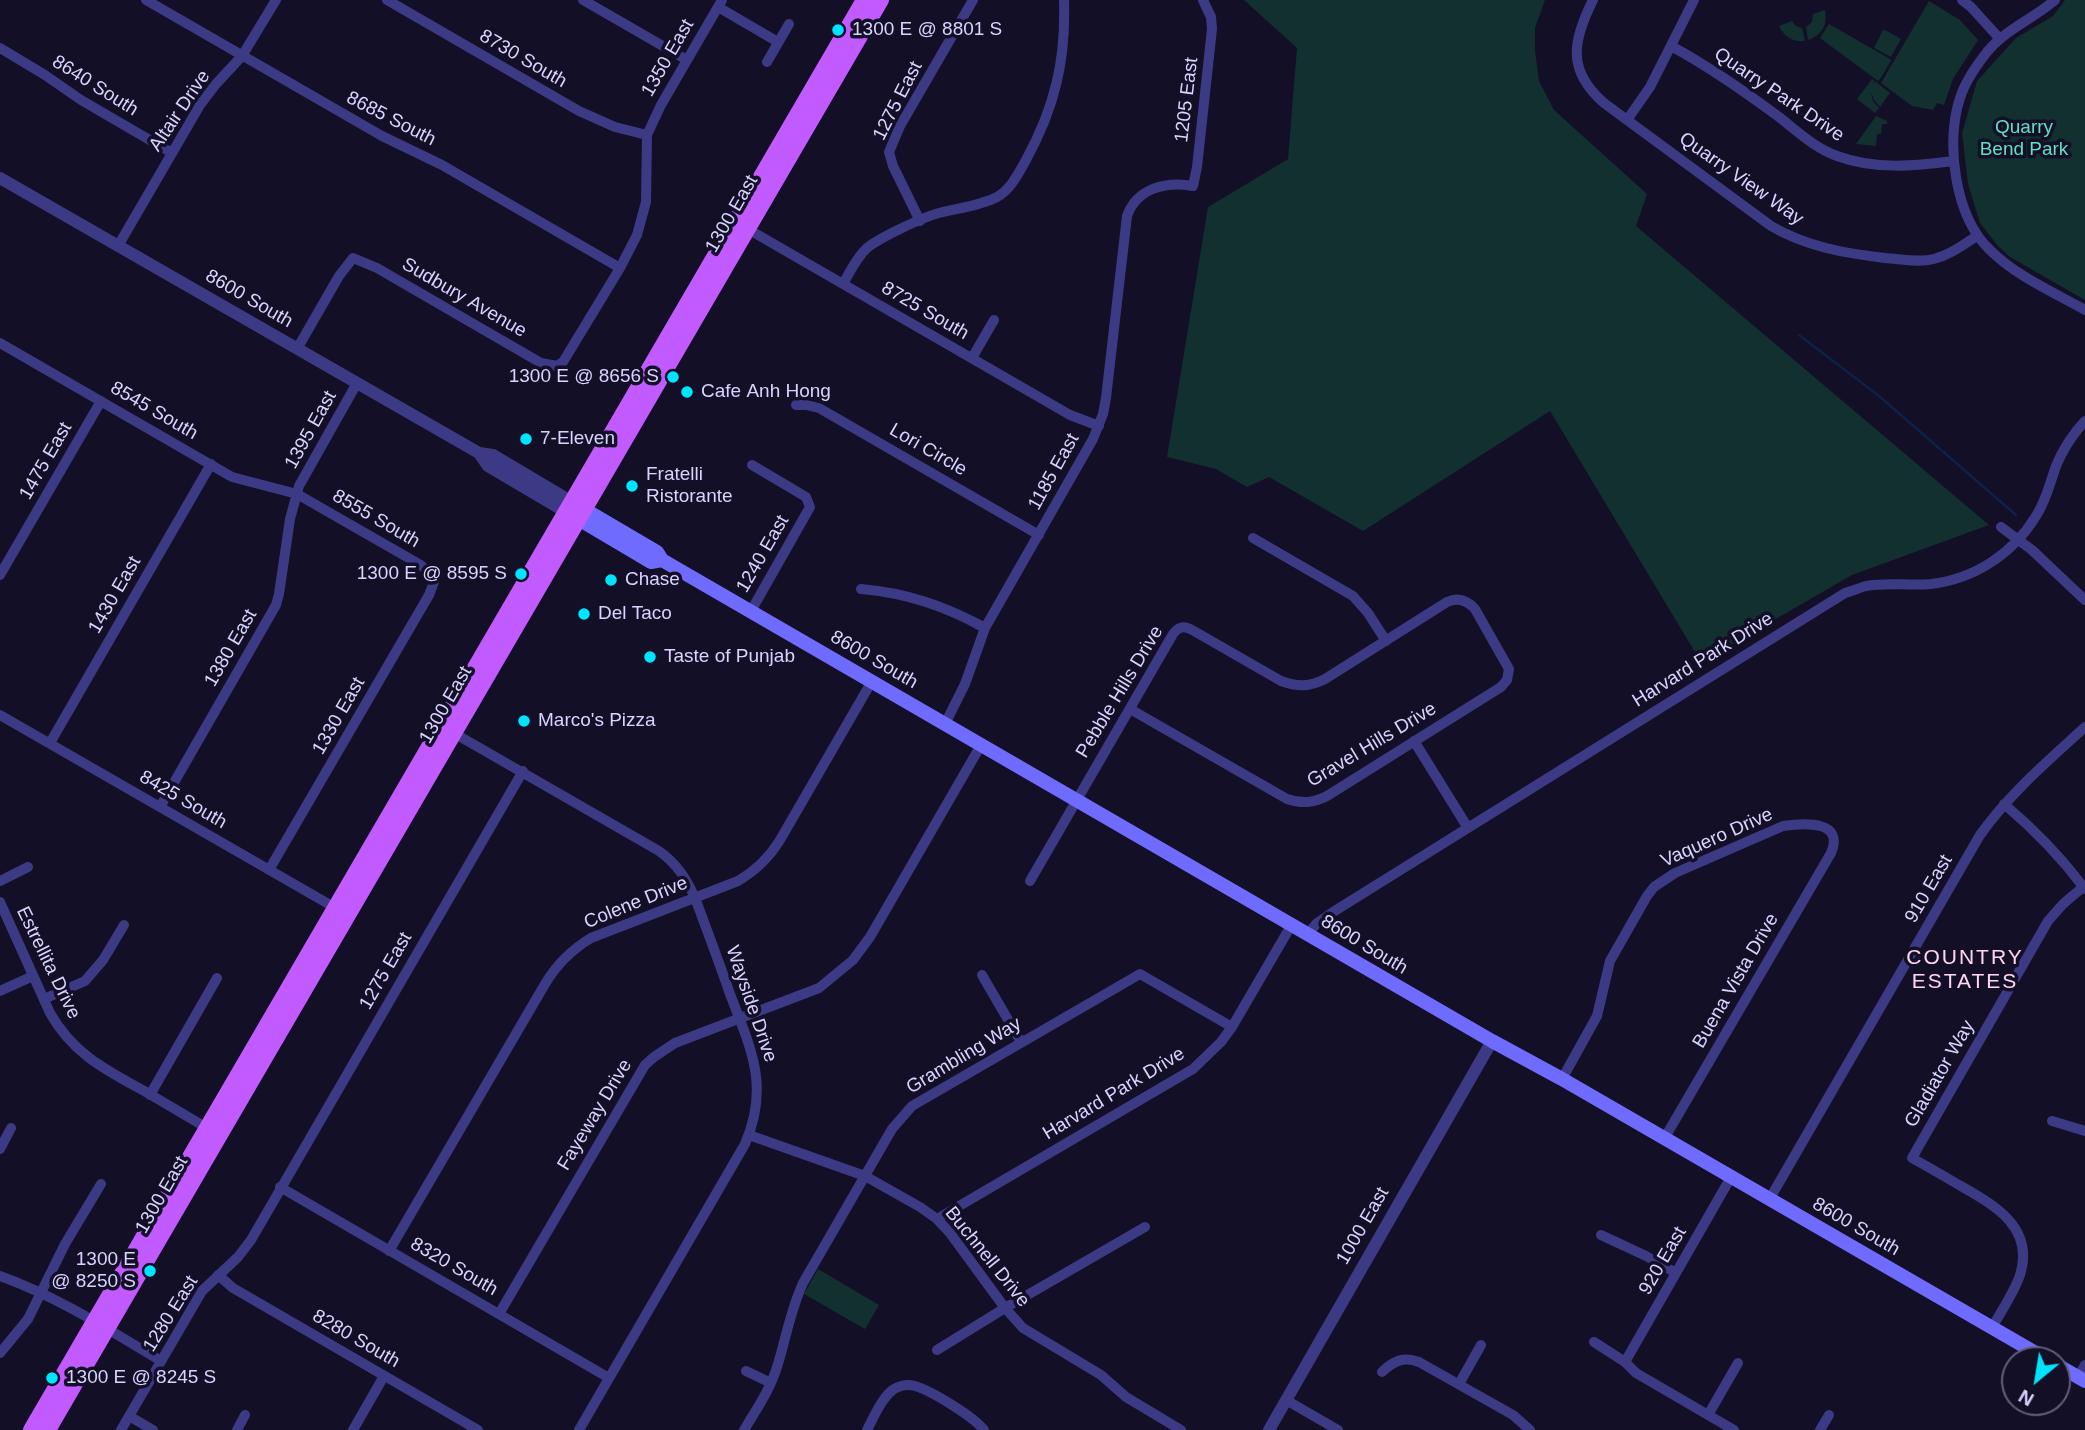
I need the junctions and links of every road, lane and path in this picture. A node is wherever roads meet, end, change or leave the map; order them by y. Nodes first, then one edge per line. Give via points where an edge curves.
1 (146, 0) edge
2 (276, 0) edge
3 (387, 0) edge
4 (583, 0) edge
5 (973, 0) edge
6 (1064, 0) edge
7 (1203, 0) edge
8 (1593, 0) edge
9 (1694, 0) edge
10 (1962, 0) edge
11 (2054, 0) edge
12 (869, 2) edge
13 (720, 3) edge
14 (789, 24) dead end
15 (2000, 39) junction
16 (778, 42) junction
17 (1671, 46) junction
18 (0, 48) edge
19 (242, 56) junction
20 (687, 60) junction
21 (767, 62) dead end
22 (1627, 120) junction
23 (647, 135) junction
24 (172, 152) junction
25 (1954, 160) junction
26 (0, 178) edge
27 (1127, 216) joint
28 (920, 221) junction
29 (741, 225) junction
30 (1977, 236) junction
31 (118, 246) junction
32 (620, 268) junction
33 (843, 284) junction
34 (2085, 310) edge
35 (994, 320) dead end
36 (1, 346) edge
37 (297, 349) junction
38 (972, 358) junction
39 (357, 383) junction
40 (101, 401) junction
41 (796, 405) dead end
42 (2085, 421) edge
43 (1099, 426) junction
44 (211, 464) junction
45 (752, 465) dead end
46 (297, 494) junction
47 (575, 510) junction
48 (2001, 527) dead end
49 (1039, 535) junction
50 (1253, 538) dead end
51 (2018, 540) junction
52 (0, 575) edge
53 (436, 578) joint
54 (861, 589) dead end
55 (1462, 600) joint
56 (2085, 600) edge
57 (751, 611) junction
58 (985, 628) junction
59 (1386, 641) junction
60 (872, 681) junction
61 (1130, 709) junction
62 (0, 715) edge
63 (945, 724) junction
64 (2085, 727) edge
65 (448, 729) junction
66 (1414, 741) junction
67 (50, 743) junction
68 (981, 745) junction
69 (523, 771) junction
70 (1077, 800) junction
71 (2004, 804) junction
72 (160, 807) junction
73 (1468, 828) junction
74 (1835, 841) joint
75 (28, 867) dead end
76 (269, 870) junction
77 (0, 881) edge
78 (1030, 881) dead end
79 (2084, 888) edge
80 (695, 898) junction
81 (0, 902) edge
82 (342, 912) junction
83 (1292, 924) junction
84 (124, 925) dead end
85 (1308, 934) junction
86 (982, 975) dead end
87 (33, 976) junction
88 (217, 978) dead end
89 (0, 991) edge
90 (44, 999) junction
91 (740, 1018) junction
92 (1232, 1027) junction
93 (1492, 1041) junction
94 (1021, 1042) junction
95 (1562, 1079) junction
96 (149, 1094) junction
97 (2052, 1121) dead end
98 (207, 1128) junction
99 (11, 1129) dead end
100 (2085, 1131) edge
101 (749, 1135) junction
102 (1664, 1139) junction
103 (0, 1149) edge
104 (865, 1176) junction
105 (1731, 1177) junction
106 (101, 1184) dead end
107 (280, 1187) junction
108 (1769, 1200) junction
109 (937, 1219) junction
110 (1145, 1227) dead end
111 (1601, 1235) dead end
112 (389, 1251) junction
113 (1676, 1273) junction
114 (218, 1275) junction
115 (0, 1276) edge
116 (43, 1293) junction
117 (1005, 1308) junction
118 (499, 1314) junction
119 (101, 1326) junction
120 (1992, 1328) junction
121 (1594, 1342) dead end
122 (1481, 1345) dead end
123 (2024, 1346) edge
124 (937, 1350) dead end
125 (0, 1353) edge
126 (161, 1361) junction
127 (1625, 1362) junction
128 (1738, 1363) dead end
129 (746, 1371) dead end
130 (1382, 1372) dead end
131 (384, 1376) junction
132 (610, 1378) junction
133 (771, 1383) junction
134 (1459, 1384) junction
135 (1286, 1400) junction
136 (245, 1415) dead end
137 (1708, 1415) junction
138 (1829, 1415) dead end
139 (129, 1416) junction
140 (31, 1430) edge
141 (48, 1430) edge
142 (121, 1430) edge
143 (153, 1430) edge
144 (237, 1430) edge
145 (352, 1430) edge
146 (478, 1430) edge
147 (579, 1430) edge
148 (744, 1430) edge
149 (867, 1430) edge
150 (984, 1430) edge
151 (1181, 1430) edge
152 (1269, 1430) edge
153 (1338, 1430) edge
154 (1530, 1430) edge
155 (1734, 1430) edge
156 (1820, 1430) edge

1 - 19 street, 8685 South
2 - 19 street, Altair Drive
3 - 23 street, 8730 South via 579,111
4 - 20 street
5 - 28 street, 1275 East via 889,152
6 - 28 street via 1065,32 1055,95 1011,186 985,202
7 - 27 street, 1205 East via 1211,17 1212,40 1192,186 1155,188 1136,198
8 - 22 street, Quarry View Way via 1578,33 1577,59 1584,82
9 - 17 street
10 - 15 street
11 - 15 street
12 - 29 main road, 1300 East
13 - 16 street
13 - 20 street, 1350 East
14 - 16 street
15 - 25 street via 1977,66 1960,98
16 - 21 street
17 - 22 street
17 - 25 street, Quarry Park Drive via 1714,70 1836,156 1903,167
18 - 24 street, 8640 South
19 - 24 street, Altair Drive via 208,94
19 - 32 street, 8685 South
20 - 23 street, 1350 East
22 - 30 street, Quarry View Way via 1771,226 1817,247 1919,261 1953,252
23 - 32 street via 646,202 637,235
24 - 31 street, Altair Drive
25 - 30 street via 1965,213
26 - 31 street, 8600 South
27 - 43 street, 1185 East
28 - 33 street via 867,248
29 - 33 street, 8725 South
29 - 47 main road, 1300 East
30 - 34 street via 2001,260
31 - 37 street, 8600 South
32 - 37 street, Sudbury Avenue via 568,356 557,366 541,363 353,258
33 - 38 street, 8725 South
35 - 38 street
36 - 40 street, 8545 South
37 - 39 street, 8600 South
38 - 43 street, 8725 South via 1070,415
39 - 46 street, 1395 East
39 - 47 street, 8600 South via 478,453 488,466
40 - 44 street, 8545 South
40 - 52 street, 1475 East
41 - 49 street, Lori Circle via 819,408
42 - 51 street, Harvard Park Drive via 2064,448 2038,514
43 - 49 street, 1185 East
44 - 46 street, 8545 South via 243,481
44 - 67 street, 1430 East
45 - 57 street, 1240 East via 806,497 810,507
46 - 53 street, 8555 South
46 - 72 street, 1380 East via 276,605
47 - 57 main road, 8600 South via 651,562 662,560
47 - 65 main road, 1300 East
48 - 51 street
49 - 58 street, 1185 East
50 - 59 street via 1353,596
51 - 56 street
51 - 73 street, Harvard Park Drive via 1985,567 1951,581 1866,586 1845,593
53 - 76 street, 1330 East
54 - 58 street via 925,600
55 - 59 street, Pebble Hills Drive via 1447,602
55 - 66 street, Gravel Hills Drive via 1475,609 1506,662 1507,680
57 - 60 main road, 8600 South
58 - 63 street, 1185 East
59 - 61 street, Pebble Hills Drive via 1325,679 1301,686 1281,681 1195,631 1180,627
60 - 63 main road, 8600 South
60 - 80 street, Colene Drive via 773,850 738,881
61 - 66 street, Gravel Hills Drive via 1297,803 1318,800
61 - 70 street, Pebble Hills Drive
62 - 67 street, 8425 South
63 - 68 main road, 8600 South
64 - 71 street, 910 East
65 - 69 street, Wayside Drive
65 - 82 main road, 1300 East
66 - 73 street
67 - 72 street, 8425 South
68 - 70 main road, 8600 South
68 - 91 street, Fayeway Drive via 853,960 819,988
69 - 80 street, Wayside Drive via 670,859
69 - 107 street, 1275 East
70 - 78 street, Pebble Hills Drive
70 - 83 main road, 8600 South
71 - 79 street via 2035,830
71 - 108 street, 910 East via 1980,835
72 - 76 street, 8425 South
73 - 85 street, Harvard Park Drive via 1323,918
74 - 95 street, Vaquero Drive via 1824,827 1783,826 1675,873 1654,887 1615,950 1597,1016
74 - 102 street, Buena Vista Drive
75 - 77 street
76 - 82 street, 8425 South
79 - 120 street, Gladiator Way via 2048,921 1912,1158 1992,1204 2015,1227 2023,1254 2020,1276
80 - 91 street, Wayside Drive
80 - 112 street, Colene Drive via 591,938 559,963
81 - 87 street, Estrellita Drive
82 - 98 main road, 1300 East
82 - 119 main road, 1300 East
83 - 85 main road, 8600 South
83 - 92 street, Harvard Park Drive
84 - 90 street via 85,981
85 - 93 main road, 8600 South
86 - 94 street
87 - 89 street
87 - 90 street, Estrellita Drive
88 - 96 street
90 - 96 street, Estrellita Drive via 57,1026 82,1054
91 - 101 street, Wayside Drive via 757,1084
91 - 118 street, Fayeway Drive via 675,1043 645,1065
92 - 94 street, Grambling Way via 1140,974
92 - 109 street, Harvard Park Drive via 1193,1069
93 - 95 main road, 8600 South
93 - 135 street, 1000 East
94 - 104 street, Grambling Way via 912,1106 892,1129
95 - 102 main road, 8600 South
96 - 98 street, Estrellita Drive
97 - 100 street
98 - 119 main road, 1300 East
99 - 103 street
101 - 104 street, Buchnell Drive
101 - 132 street, Wayside Drive
102 - 105 main road, 8600 South
104 - 109 street, Buchnell Drive
104 - 133 street, Grambling Way via 798,1293
105 - 108 main road, 8600 South
105 - 113 street, 920 East
106 - 116 street via 65,1244
107 - 112 street, 8320 South
107 - 114 street, 1280 East via 245,1249
108 - 120 main road, 8600 South
109 - 117 street, Buchnell Drive
110 - 117 street
111 - 113 street
112 - 118 street, 8320 South
113 - 127 street, 920 East
114 - 126 street, 1280 East via 202,1291
114 - 131 street, 8280 South
115 - 116 street
116 - 119 street
116 - 125 street
117 - 124 street
117 - 151 street, Buchnell Drive via 1033,1335 1101,1374 1126,1397
118 - 132 street, 8320 South
119 - 126 street
119 - 140 main road, 1300 East
119 - 141 main road, 1300 East
120 - 123 main road, 8600 South
121 - 127 street
122 - 134 street
126 - 139 street, 1280 East
127 - 137 street
128 - 137 street
129 - 133 street
130 - 134 street via 1395,1362 1411,1359
131 - 145 street
131 - 146 street, 8280 South
132 - 147 street, Wayside Drive
133 - 148 street, Grambling Way
134 - 154 street
135 - 152 street, 1000 East
135 - 153 street
136 - 144 street
137 - 155 street
138 - 156 street
139 - 142 street, 1280 East
139 - 143 street
149 - 150 street via 890,1392 908,1385 974,1418

